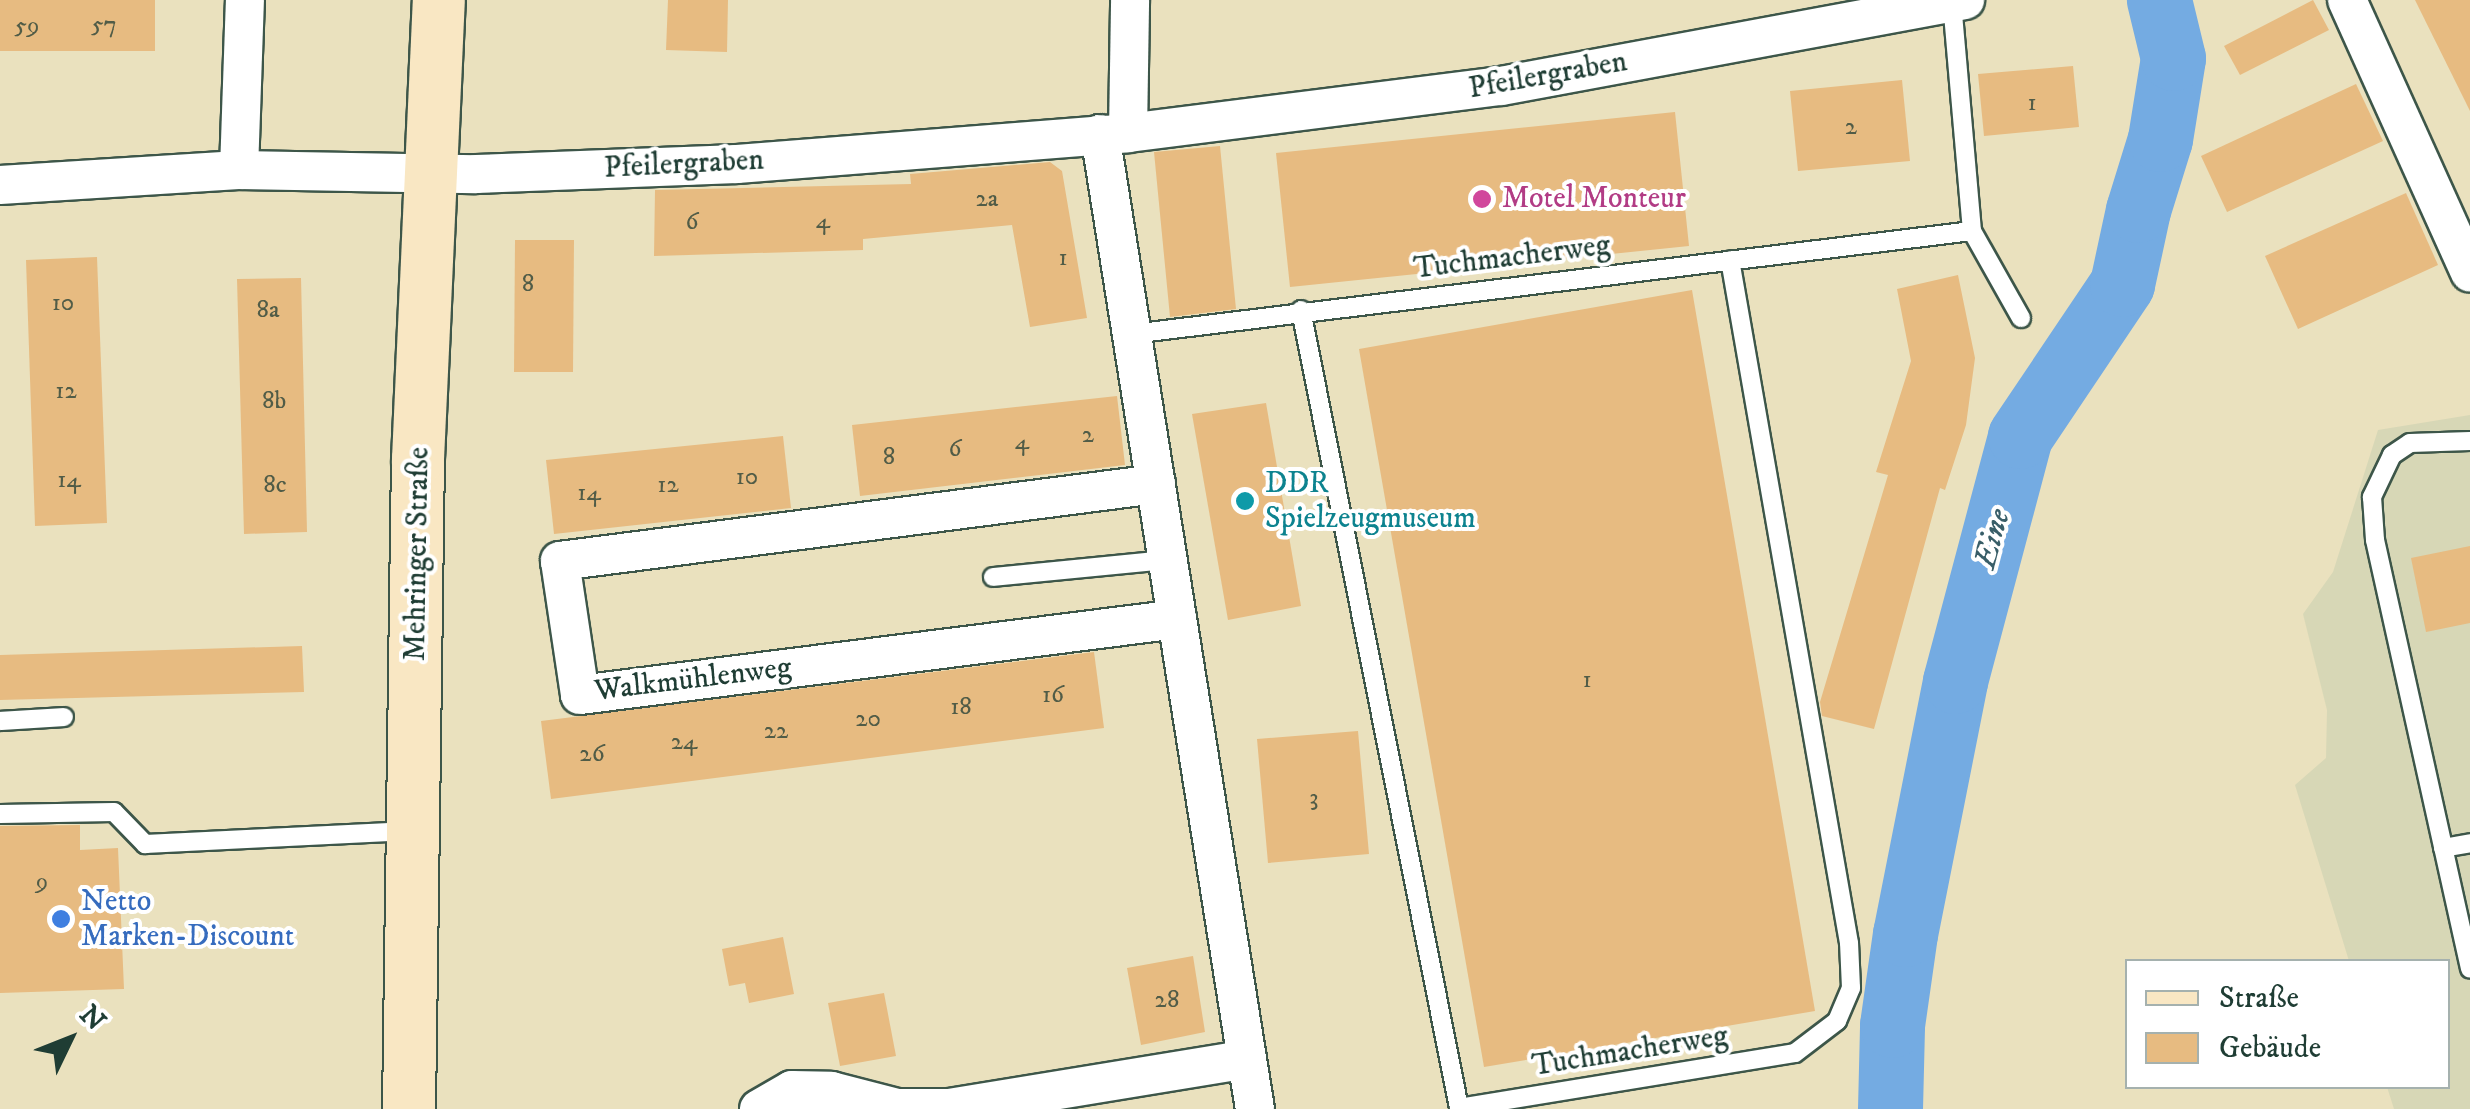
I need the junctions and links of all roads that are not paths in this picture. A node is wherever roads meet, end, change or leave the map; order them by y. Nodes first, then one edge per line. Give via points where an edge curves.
1 (245, 0) edge
2 (439, 0) edge
3 (1130, 0) edge
4 (2347, 0) edge
5 (1958, 2) edge
6 (1114, 133) junction
7 (239, 170) junction
8 (434, 172) junction
9 (0, 185) edge
10 (1972, 230) junction
11 (1730, 260) junction
12 (2470, 273) edge
13 (1301, 310) junction
14 (2021, 318) dead end
15 (1132, 334) junction
16 (2470, 441) edge
17 (1156, 484) junction
18 (1168, 560) junction
19 (993, 577) dead end
20 (1178, 619) junction
21 (64, 716) dead end
22 (0, 721) edge
23 (0, 814) edge
24 (415, 831) junction
25 (2470, 842) edge
26 (2444, 848) junction
27 (2470, 968) edge
28 (1247, 1060) junction
29 (409, 1109) edge
30 (759, 1109) edge
31 (1255, 1109) edge

1 - 7 street
2 - 8 main road, Mehringer Straße
3 - 6 street
4 - 12 street
5 - 6 street, Pfeilergraben via 1501,86
5 - 10 lane
6 - 8 street, Pfeilergraben via 737,164
6 - 15 street
7 - 8 street, Pfeilergraben
7 - 9 street, Pfeilergraben
8 - 24 main road, Mehringer Straße via 418,459
10 - 11 lane, Tuchmacherweg
10 - 14 lane
11 - 13 lane, Tuchmacherweg
11 - 13 lane, Tuchmacherweg via 1850,942 1851,988 1837,1021 1795,1053 1459,1108
13 - 15 lane, Tuchmacherweg
15 - 17 street
16 - 26 lane via 2410,443 2392,455 2372,496 2375,540
17 - 18 street
17 - 20 street, Walkmühlenweg via 560,561 580,695
18 - 19 lane
18 - 20 street
20 - 28 street
21 - 22 lane
23 - 24 lane via 114,812 145,844
24 - 29 main road, Mehringer Straße
25 - 26 lane
26 - 27 lane
28 - 30 street via 950,1108 897,1108 831,1090 792,1090
28 - 31 street

